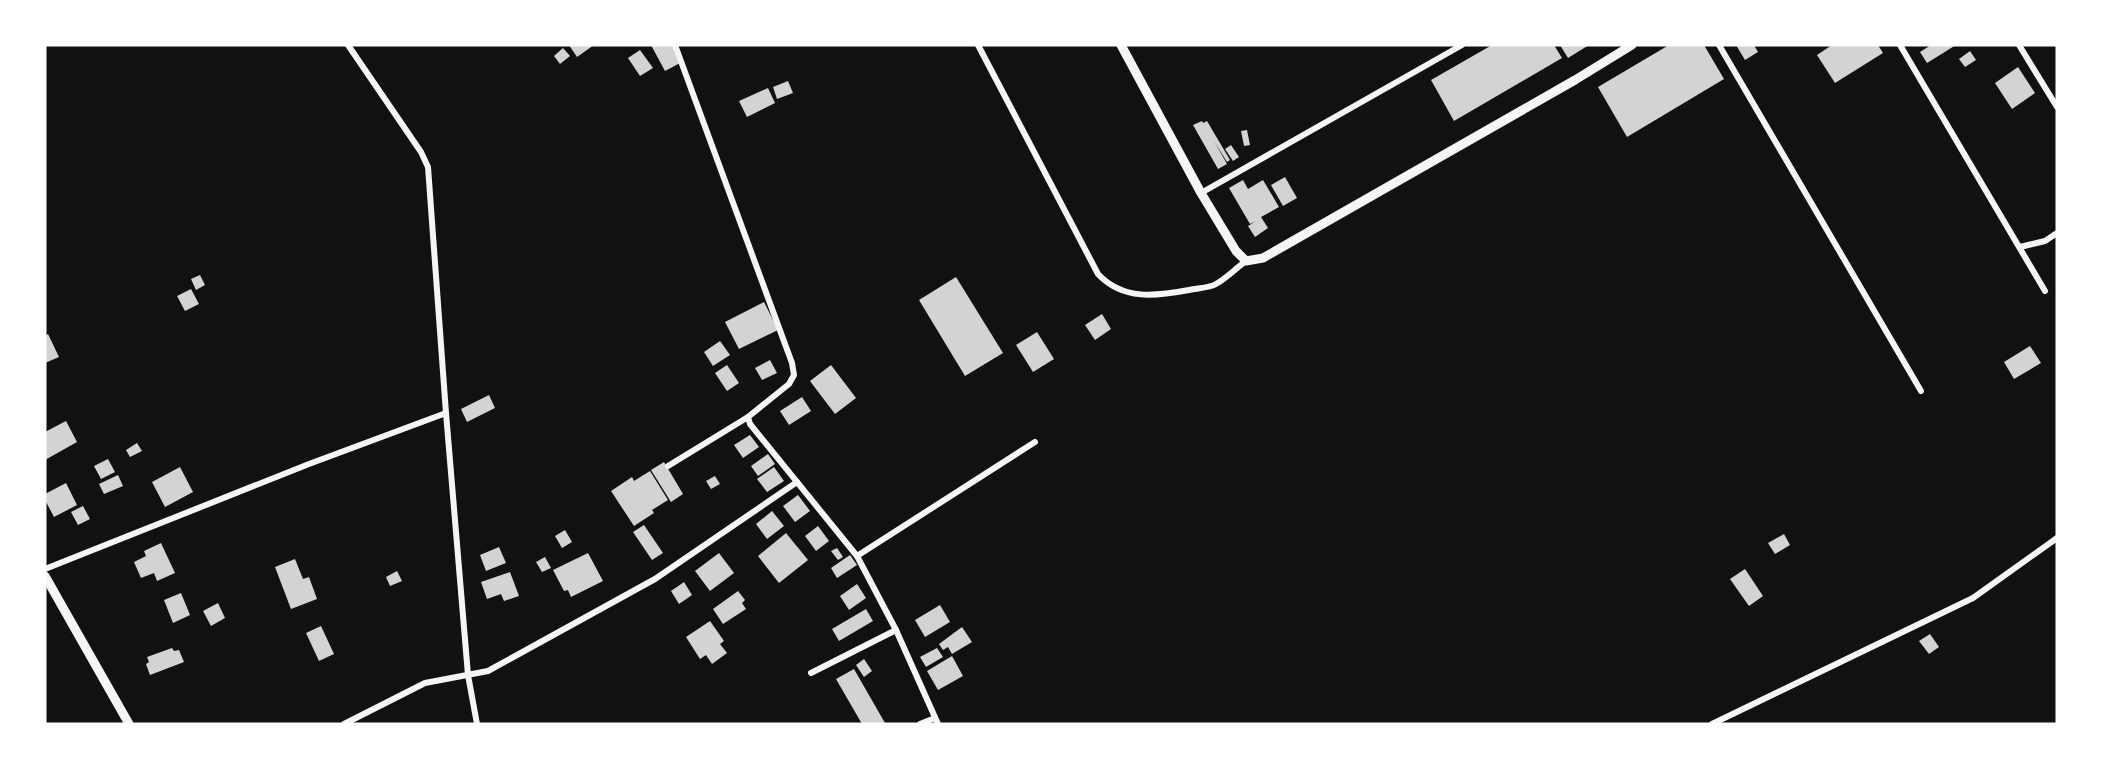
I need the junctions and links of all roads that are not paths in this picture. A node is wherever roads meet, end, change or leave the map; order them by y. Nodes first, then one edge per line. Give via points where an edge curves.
1 (348, 45) edge
2 (675, 45) edge
3 (978, 45) edge
4 (1121, 45) edge
5 (1462, 45) edge
6 (1632, 45) edge
7 (1719, 45) edge
8 (1900, 45) edge
9 (2019, 45) edge
10 (2057, 107) edge
11 (1201, 193) junction
12 (2057, 233) edge
13 (2020, 247) junction
14 (1246, 261) junction
15 (2045, 291) dead end
16 (1921, 391) dead end
17 (446, 413) junction
18 (748, 417) junction
19 (1035, 442) dead end
20 (668, 466) dead end
21 (797, 482) junction
22 (2057, 538) edge
23 (857, 556) junction
24 (45, 569) edge
25 (45, 576) edge
26 (896, 630) junction
27 (811, 673) dead end
28 (468, 675) junction
29 (937, 721) edge
30 (129, 724) edge
31 (344, 724) edge
32 (477, 724) edge
33 (920, 724) edge
34 (1712, 724) edge

1 - 17 street via 428,167
2 - 18 street via 792,363 794,375 789,384
3 - 14 street via 1106,283 1137,295 1168,294 1215,285
4 - 11 street
5 - 11 street
6 - 14 street via 1263,258
7 - 16 street
8 - 13 street
9 - 10 street
11 - 14 street
12 - 13 street via 2045,241
13 - 15 street
17 - 24 street
17 - 28 street
18 - 20 street
18 - 21 street via 752,428
19 - 23 street
21 - 23 street
21 - 28 street via 655,579 489,671
22 - 34 street via 1973,598
23 - 26 street
25 - 30 street
26 - 27 street
26 - 29 street
28 - 31 street via 425,683
28 - 32 street
29 - 33 street

